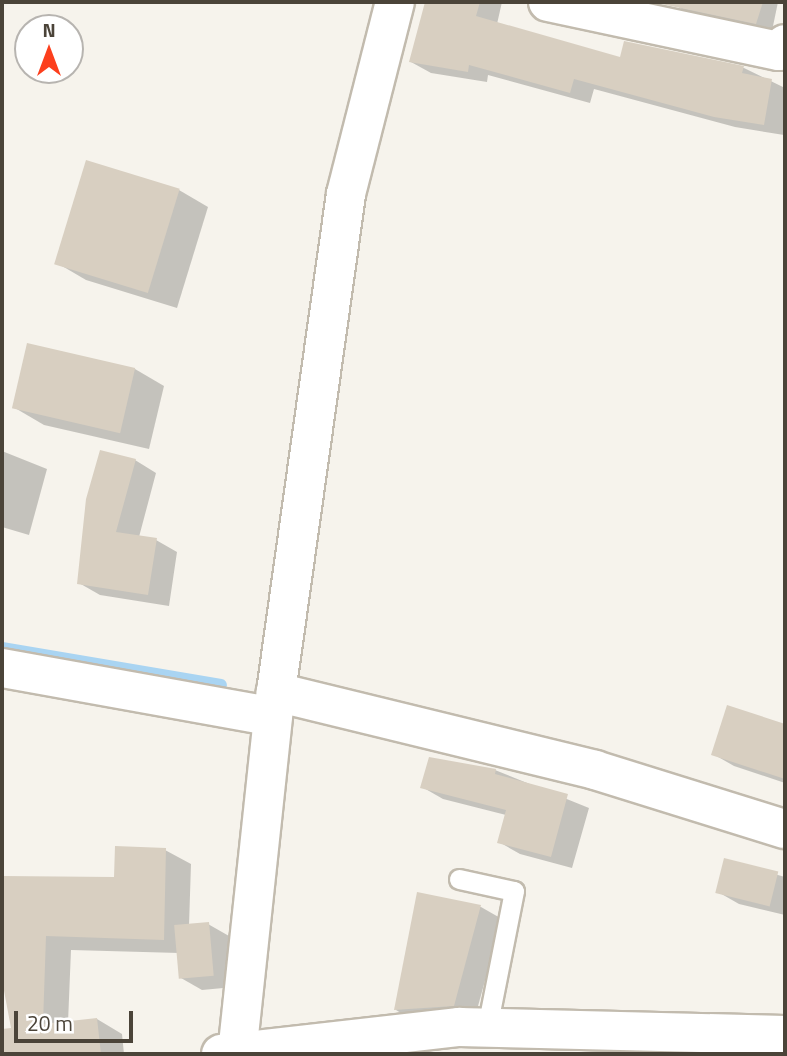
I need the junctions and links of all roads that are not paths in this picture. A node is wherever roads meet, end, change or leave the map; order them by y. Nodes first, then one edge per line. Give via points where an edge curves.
1 (395, 2) edge
2 (548, 2) edge
3 (783, 57) edge
4 (2, 668) edge
5 (275, 704) junction
6 (785, 829) edge
7 (459, 879) dead end
8 (487, 1027) junction
9 (785, 1035) edge
10 (231, 1053) edge

1 - 5 street via 346,194
2 - 3 street
4 - 5 street
5 - 6 street via 595,770
5 - 10 street
7 - 8 lane via 513,891
8 - 9 street
8 - 10 street

